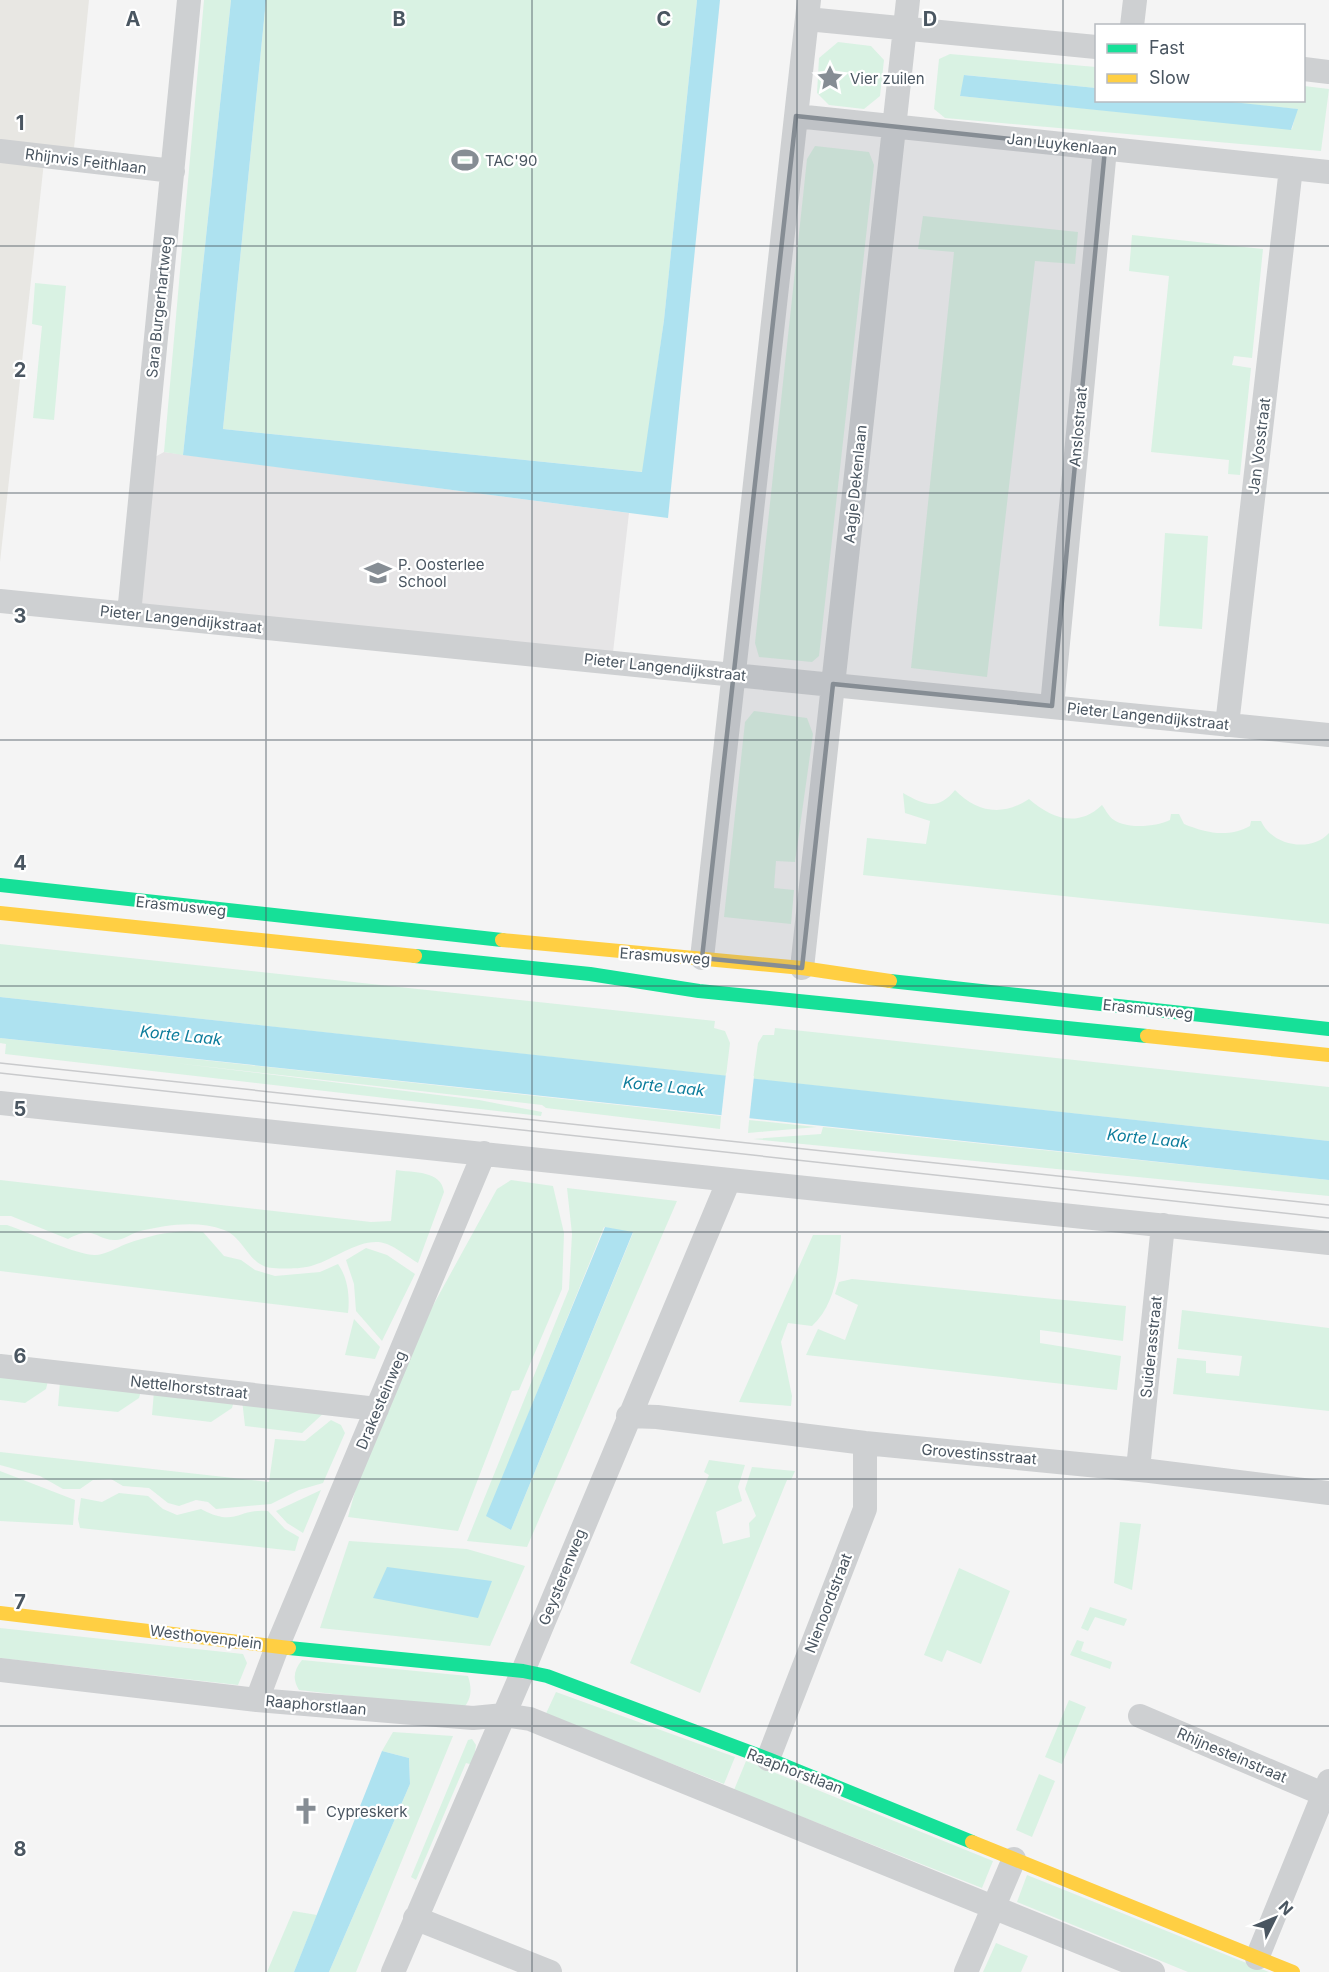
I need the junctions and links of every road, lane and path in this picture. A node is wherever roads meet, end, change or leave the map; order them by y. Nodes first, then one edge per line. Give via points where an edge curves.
1 (189, 0) edge
2 (908, 0) edge
3 (1135, 0) edge
4 (808, 10) edge
5 (1132, 24) edge
6 (904, 28) junction
7 (1095, 47) edge
8 (1305, 69) edge
9 (1329, 72) edge
10 (796, 116) junction
11 (894, 126) junction
12 (1105, 149) junction
13 (0, 152) edge
14 (1291, 168) junction
15 (173, 171) junction
16 (1329, 172) edge
17 (0, 600) edge
18 (129, 614) junction
19 (733, 674) junction
20 (833, 684) junction
21 (1052, 706) junction
22 (1227, 725) junction
23 (1329, 735) edge
24 (0, 885) edge
25 (0, 914) edge
26 (702, 958) junction
27 (802, 968) junction
28 (1329, 1029) edge
29 (1329, 1055) edge
30 (0, 1103) edge
31 (484, 1154) junction
32 (729, 1180) junction
33 (1163, 1225) junction
34 (1329, 1243) edge
35 (0, 1365) edge
36 (377, 1409) junction
37 (628, 1416) junction
38 (865, 1443) junction
39 (1138, 1469) junction
40 (1329, 1492) edge
41 (0, 1613) edge
42 (277, 1647) junction
43 (0, 1670) edge
44 (523, 1671) junction
45 (257, 1700) junction
46 (504, 1715) junction
47 (1140, 1716) dead end
48 (768, 1759) junction
49 (1326, 1787) edge
50 (1014, 1859) junction
51 (994, 1909) junction
52 (415, 1918) junction
53 (1257, 1958) junction
54 (393, 1972) edge
55 (550, 1972) edge
56 (966, 1972) edge
57 (1153, 1972) edge
58 (1293, 1972) edge

1 - 15 street, Sara Burgerhartweg
2 - 6 street, Aagje Dekenlaan
3 - 5 street
4 - 6 street
4 - 10 street
6 - 7 street
6 - 11 street, Aagje Dekenlaan
8 - 9 street
10 - 11 street, Jan Luykenlaan
10 - 19 street
11 - 12 street, Jan Luykenlaan
11 - 20 street, Aagje Dekenlaan
12 - 14 street, Jan Luykenlaan
12 - 21 street, Anslostraat
13 - 15 street, Rhijnvis Feithlaan
14 - 16 street, Jan Luykenlaan
14 - 22 street, Jan Vosstraat
15 - 18 street, Sara Burgerhartweg
17 - 18 street, Pieter Langendijkstraat
18 - 19 street, Pieter Langendijkstraat
19 - 20 street, Pieter Langendijkstraat
19 - 26 street
20 - 21 street, Pieter Langendijkstraat
20 - 27 street, Aagje Dekenlaan
21 - 22 street, Pieter Langendijkstraat
22 - 23 street, Pieter Langendijkstraat
24 - 26 main road, Erasmusweg
25 - 29 main road, Erasmusweg via 590,974 741,996
26 - 27 main road, Erasmusweg
27 - 28 main road, Erasmusweg
30 - 31 street
31 - 32 street
31 - 36 street, Drakesteinweg
32 - 33 street
32 - 37 street, Geysterenweg
33 - 34 street
33 - 39 street, Suiderasstraat
35 - 36 street, Nettelhorststraat
36 - 42 street, Drakesteinweg
37 - 38 street, Grovestinsstraat
37 - 44 street, Geysterenweg
38 - 39 street, Grovestinsstraat
38 - 48 street, Nienoordstraat via 865,1509
39 - 40 street, Grovestinsstraat
41 - 42 main road, Westhovenplein
42 - 44 main road, Raaphorstlaan
42 - 45 street, Westhovenplein
43 - 45 street
44 - 46 street, Geysterenweg
44 - 48 main road, Raaphorstlaan via 547,1676
45 - 46 street, Raaphorstlaan via 473,1718
46 - 51 street, Raaphorstlaan via 530,1719
46 - 52 street, Geysterenweg
47 - 49 street, Rhijnesteinstraat
48 - 50 main road, Raaphorstlaan
49 - 53 street
50 - 51 street
50 - 53 main road, Raaphorstlaan
51 - 56 street
51 - 57 street, Raaphorstlaan
52 - 54 street, Geysterenweg
52 - 55 street
53 - 58 main road, Raaphorstlaan

